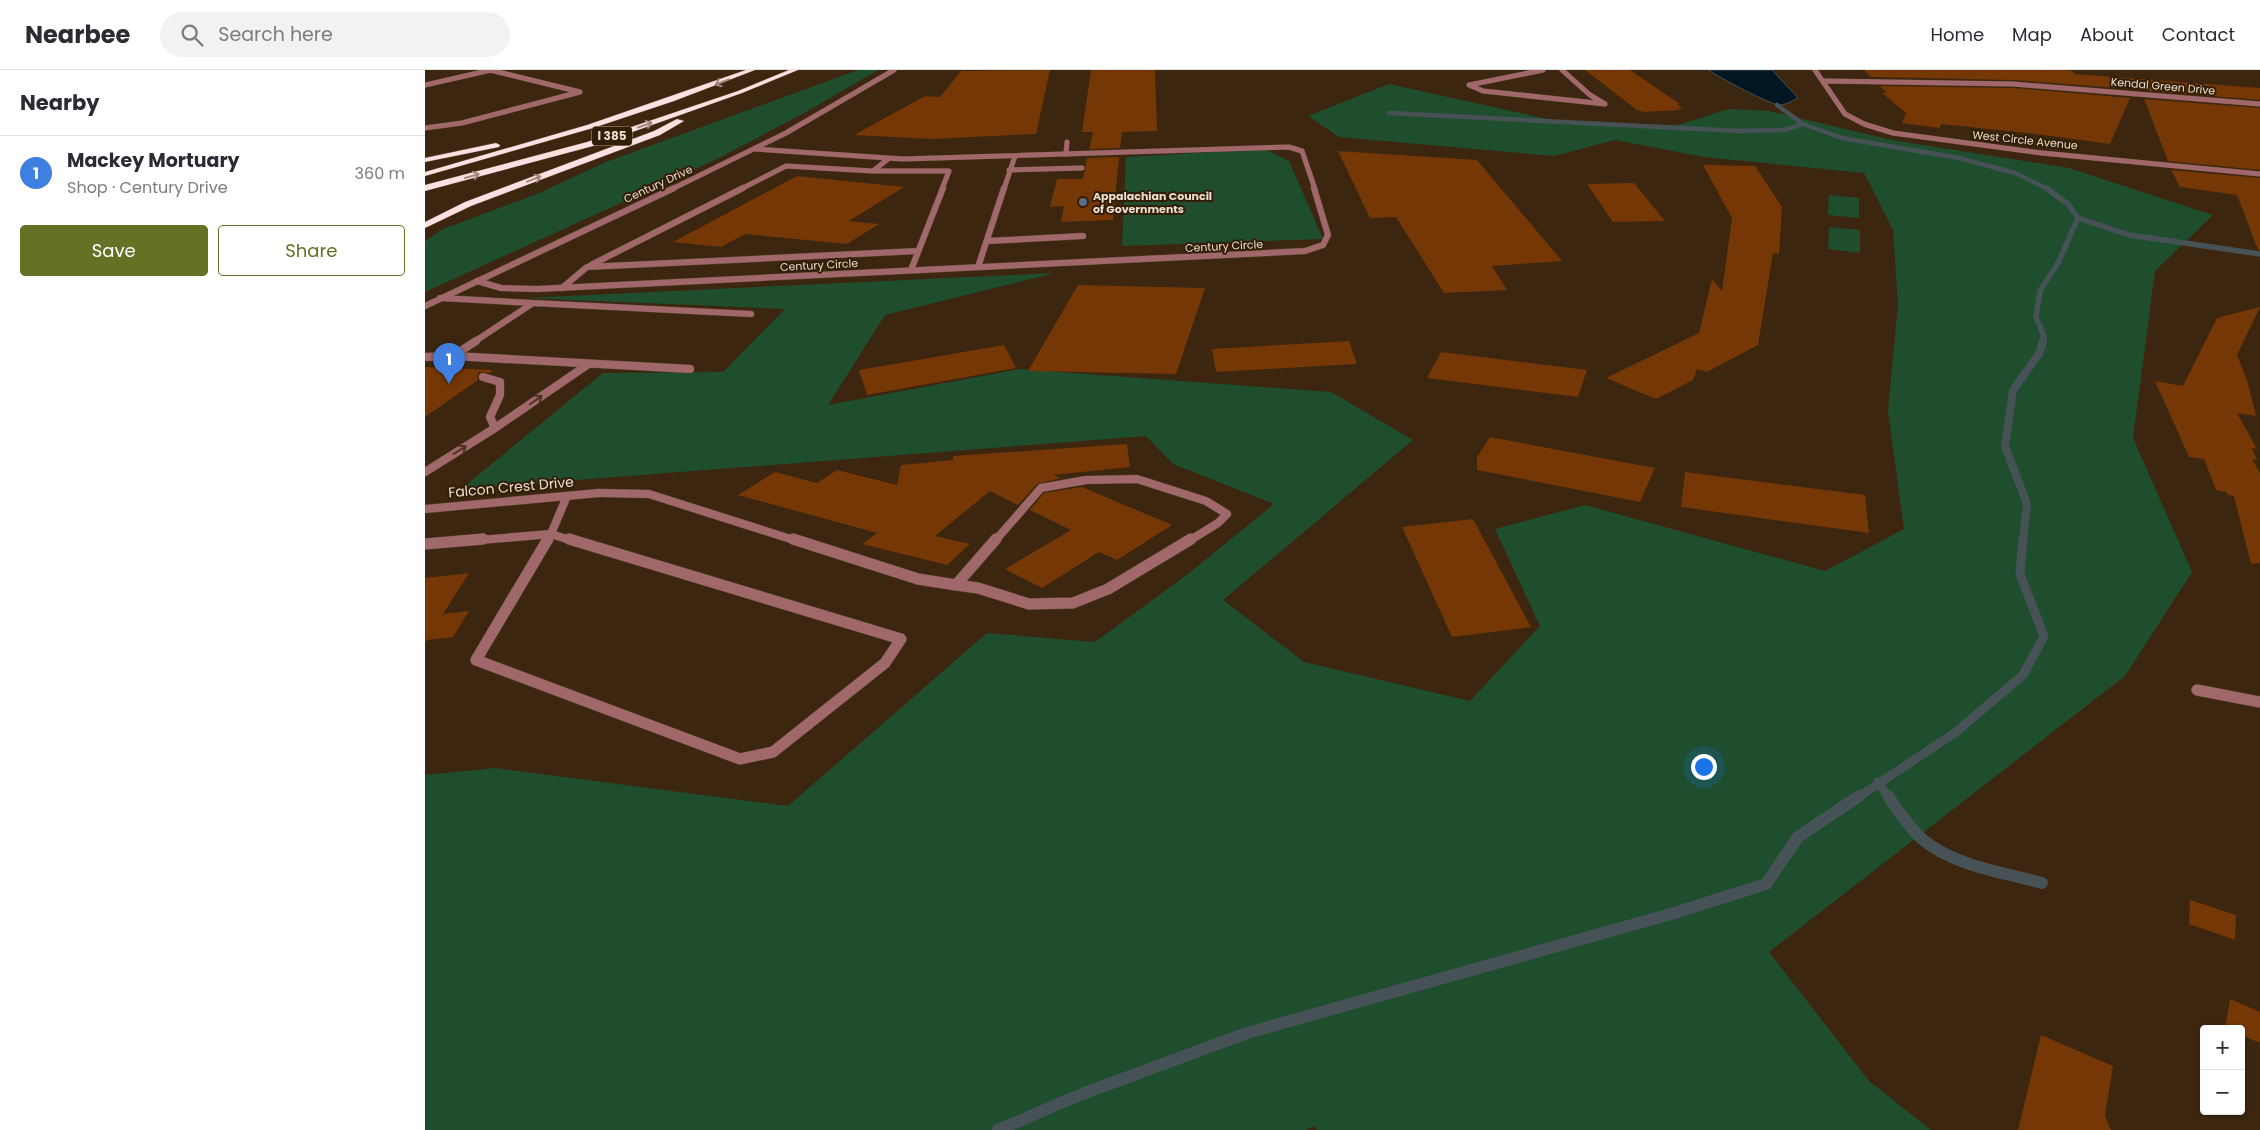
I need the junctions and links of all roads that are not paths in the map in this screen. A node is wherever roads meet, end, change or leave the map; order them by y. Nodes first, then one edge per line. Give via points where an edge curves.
1 (491, 70) edge
2 (752, 70) edge
3 (795, 70) edge
4 (894, 70) edge
5 (1543, 70) edge
6 (1562, 70) edge
7 (1815, 70) edge
8 (1825, 81) junction
9 (425, 85) edge
10 (740, 92) junction
11 (691, 94) junction
12 (2260, 104) edge
13 (425, 128) edge
14 (532, 136) dead end
15 (1067, 142) dead end
16 (504, 143) dead end
17 (755, 149) junction
18 (1066, 154) junction
19 (1015, 156) junction
20 (888, 159) junction
21 (425, 160) edge
22 (1082, 168) dead end
23 (1009, 170) junction
24 (873, 171) junction
25 (425, 174) edge
26 (2260, 174) edge
27 (425, 188) edge
28 (425, 225) edge
29 (1083, 236) dead end
30 (987, 241) junction
31 (918, 251) junction
32 (587, 267) junction
33 (978, 267) junction
34 (911, 270) junction
35 (477, 281) junction
36 (562, 288) junction
37 (440, 298) junction
38 (533, 303) junction
39 (425, 306) edge
40 (751, 314) dead end
41 (453, 356) junction
42 (425, 357) edge
43 (587, 365) junction
44 (690, 369) dead end
45 (483, 378) dead end
46 (495, 428) junction
47 (425, 472) edge
48 (567, 496) junction
49 (425, 509) edge
50 (551, 534) junction
51 (425, 544) edge
52 (956, 585) junction
53 (2197, 690) dead end
54 (2260, 702) edge

1 - 9 street
1 - 13 street via 580,92 462,123
2 -> 11 highway, I 385
3 - 10 highway, I 385
4 - 17 street, Century Drive
5 - 6 street via 1469,85 1483,91 1605,104
7 - 8 street, West Circle Avenue
8 - 12 street, Kendal Green Drive via 2013,84
8 - 26 street, West Circle Avenue via 1849,117 1886,130 1985,146
27 -> 10 highway, I 385 via 590,144
28 -> 10 highway via 468,204 657,133
11 - 14 highway
11 - 25 highway, I 385 via 593,127
15 - 18 street
16 - 21 highway
17 - 20 street, Century Circle
17 - 35 street, Century Drive
18 - 19 street, Century Circle
18 - 33 street, Century Circle via 1275,146 1296,148 1305,156 1328,235 1327,242 1312,250 1286,252
19 - 20 street, Century Circle
19 - 23 street
20 - 24 street
22 - 23 street
23 - 30 street
24 - 31 street via 949,171
24 - 32 street via 785,166
29 - 30 street
30 - 33 street
31 - 32 street
31 - 34 street
32 - 36 street
33 - 34 street, Century Circle
34 - 36 street, Century Circle
35 - 36 street, Century Circle via 514,290
35 - 37 street, Century Drive
37 - 38 street
37 - 39 street, Century Drive
38 - 40 street
38 - 41 street
41 - 42 street
41 - 43 street
43 - 44 street
46 -> 43 street
45 - 46 street via 500,382 500,395 490,417
47 -> 46 street
48 - 49 street, Falcon Crest Drive
48 - 50 street
48 - 52 street, Falcon Crest Drive via 649,494 918,579
50 - 50 street via 888,634 901,639 885,663 773,752 739,758 477,660
50 - 51 street
52 - 52 street, Falcon Crest Drive via 978,588 1029,604 1073,603 1109,589 1218,523 1227,514 1207,501 1137,479 1086,480 1041,488
53 - 54 street

